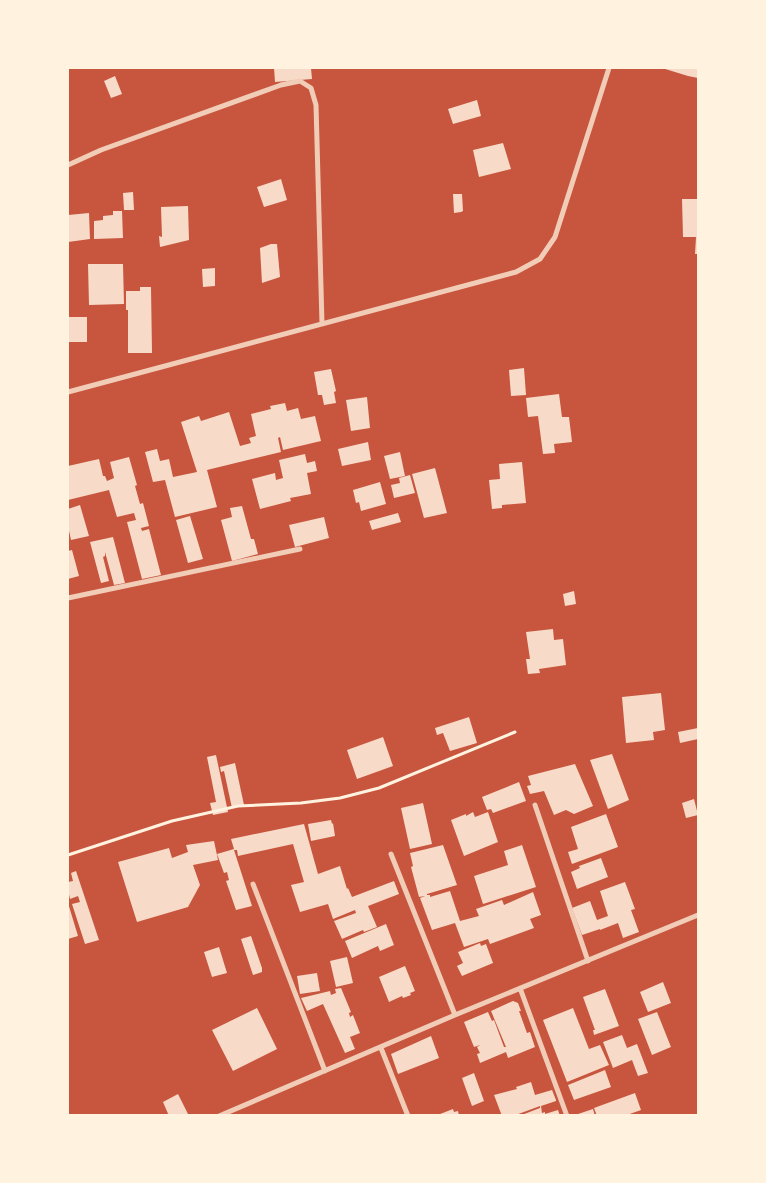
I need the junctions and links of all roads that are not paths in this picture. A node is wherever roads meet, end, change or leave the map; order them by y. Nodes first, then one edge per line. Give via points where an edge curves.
1 (609, 68) edge
2 (68, 164) edge
3 (322, 324) junction
4 (68, 392) edge
5 (300, 548) dead end
6 (68, 598) edge
7 (535, 806) dead end
8 (391, 854) dead end
9 (253, 884) dead end
10 (698, 915) edge
11 (588, 961) junction
12 (520, 988) junction
13 (455, 1015) junction
14 (381, 1048) junction
15 (325, 1071) junction
16 (220, 1116) edge
17 (408, 1116) edge
18 (567, 1116) edge

1 - 3 street via 555,237 540,259 516,272
2 - 3 street via 281,84 300,81 311,88 316,105
3 - 4 street
5 - 6 street
7 - 11 street
8 - 13 street
9 - 15 street
10 - 11 street
11 - 12 street
12 - 13 street
12 - 18 street
13 - 14 street
14 - 15 street
14 - 17 street
15 - 16 street

